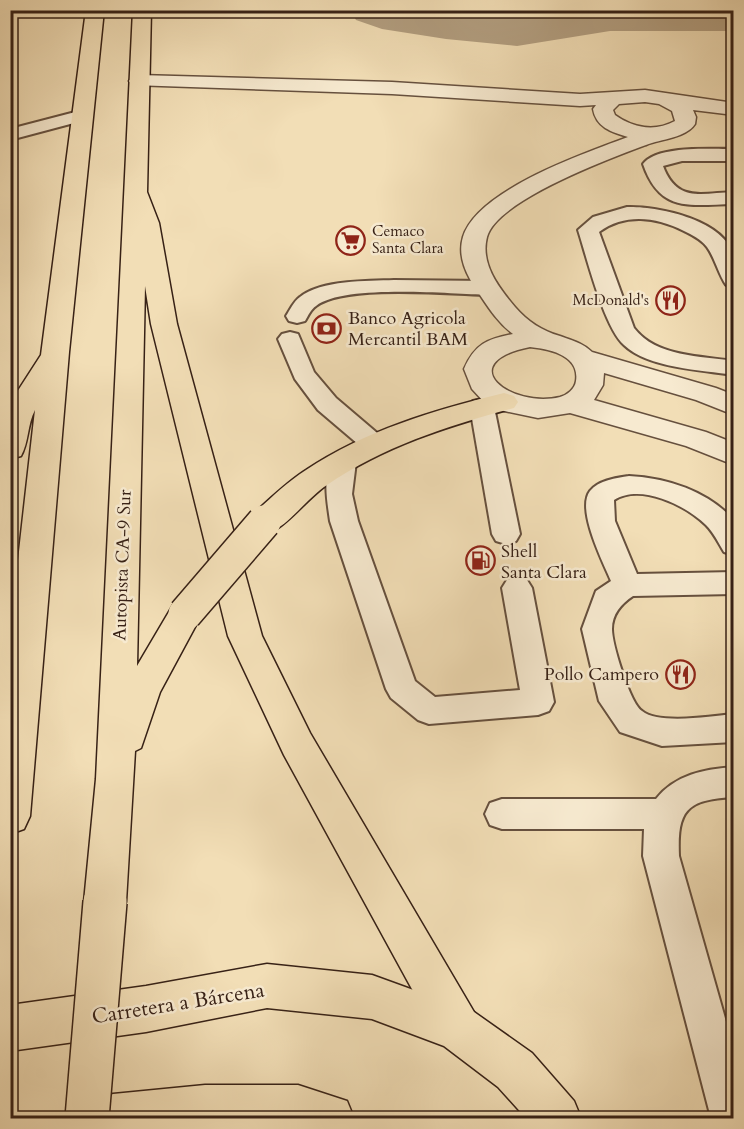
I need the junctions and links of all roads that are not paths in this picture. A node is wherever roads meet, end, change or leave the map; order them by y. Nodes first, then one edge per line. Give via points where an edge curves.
1 (95, 10) edge
2 (142, 10) edge
3 (139, 81) junction
4 (621, 97) junction
5 (559, 99) junction
6 (670, 101) junction
7 (83, 115) junction
8 (606, 118) junction
9 (685, 124) junction
10 (657, 134) junction
11 (10, 135) edge
12 (615, 148) junction
13 (734, 156) edge
14 (134, 188) junction
15 (734, 198) edge
16 (711, 239) junction
17 (734, 239) edge
18 (734, 280) edge
19 (488, 288) junction
20 (513, 322) junction
21 (548, 341) junction
22 (498, 345) junction
23 (55, 352) junction
24 (583, 358) junction
25 (734, 368) edge
26 (570, 404) junction
27 (493, 405) junction
28 (734, 406) edge
29 (374, 444) junction
30 (10, 449) edge
31 (732, 452) edge
32 (343, 462) junction
33 (506, 534) dead end
34 (734, 545) edge
35 (734, 583) edge
36 (627, 585) junction
37 (517, 588) dead end
38 (734, 729) edge
39 (115, 779) junction
40 (734, 782) edge
41 (502, 814) dead end
42 (664, 814) junction
43 (10, 816) edge
44 (10, 1028) edge
45 (458, 1028) junction
46 (87, 1119) edge
47 (113, 1119) edge
48 (330, 1119) edge
49 (557, 1119) edge
50 (732, 1119) edge

1 - 7 main road
2 - 3 main road, Autopista CA-9 Sur
3 - 5 street via 392,88
3 - 14 main road, Autopista CA-9 Sur
4 - 5 street
4 - 6 street
4 - 8 street via 606,104
5 - 8 street via 590,107
6 - 9 street via 685,112
6 - 9 street via 734,109
7 - 11 lane
7 - 23 main road
8 - 10 street via 630,132
8 - 12 street via 615,131
9 - 10 street
10 - 12 street
12 - 19 street via 495,208 480,225 473,243 474,263
13 - 15 lane via 683,155 653,164 664,189 676,196
14 - 39 main road, Autopista CA-9 Sur
14 - 45 main road via 147,223 164,324 245,636 297,744
16 - 17 lane
16 - 18 lane
16 - 25 lane via 680,221 640,213 603,219 588,230 623,329 631,341 657,355
19 - 20 street
19 - 29 lane via 363,288 327,292 309,301 293,327 303,374 327,404
20 - 21 street
20 - 22 street via 512,332
21 - 22 street via 513,340
21 - 24 street
22 - 27 street via 486,352 478,373
23 - 30 main road via 14,422
23 - 43 main road
24 - 26 street via 590,368 589,388
24 - 28 street
26 - 27 street via 538,410
26 - 31 street
27 - 29 main road via 438,418
27 - 33 lane
29 - 32 main road
32 - 37 lane via 339,494 355,555 402,689 429,711 538,702
32 - 39 main road, bridge via 316,478 264,522 185,614 142,690
34 - 36 lane via 725,528 698,506 651,486 609,488 601,496 601,521
35 - 36 lane
36 - 38 lane via 606,599 597,629 615,702 631,722 662,732
39 - 46 main road, Autopista CA-9 Sur, bridge
40 - 42 lane via 696,786 683,793
41 - 42 lane
42 - 50 lane via 661,856
44 - 45 main road, Carretera a Bárcena via 146,1009 267,986 372,997
45 - 49 main road, Carretera a Bárcena via 515,1070
47 - 48 main road via 205,1109 298,1110

